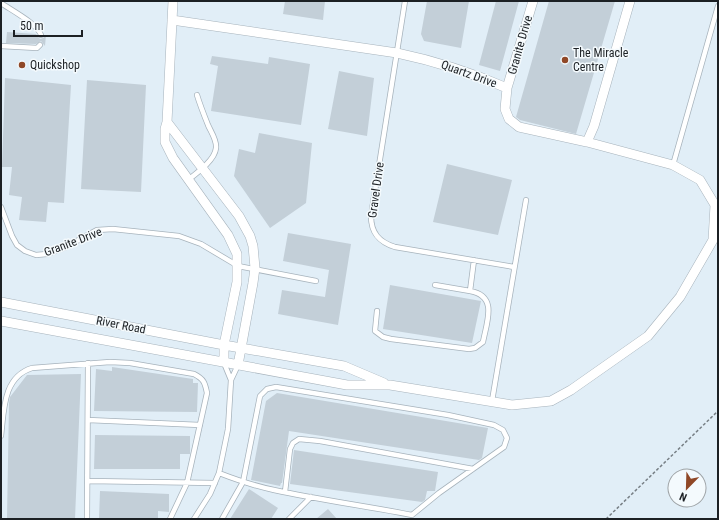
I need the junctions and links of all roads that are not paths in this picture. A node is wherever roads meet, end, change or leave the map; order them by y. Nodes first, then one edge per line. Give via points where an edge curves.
1 (173, 1) edge
2 (406, 1) edge
3 (533, 1) edge
4 (630, 1) edge
5 (1, 3) edge
6 (718, 6) edge
7 (172, 20) junction
8 (41, 35) dead end
9 (40, 45) dead end
10 (1, 46) edge
11 (397, 53) junction
12 (507, 88) junction
13 (197, 95) dead end
14 (167, 122) junction
15 (587, 142) junction
16 (673, 165) junction
17 (203, 169) junction
18 (188, 180) junction
19 (526, 200) dead end
20 (1, 207) edge
21 (716, 240) edge
22 (474, 260) junction
23 (238, 266) junction
24 (514, 267) junction
25 (255, 268) junction
26 (316, 281) dead end
27 (435, 285) dead end
28 (470, 291) junction
29 (1, 302) edge
30 (377, 312) dead end
31 (1, 321) edge
32 (224, 345) junction
33 (240, 347) junction
34 (224, 362) junction
35 (88, 363) junction
36 (238, 365) junction
37 (231, 380) junction
38 (390, 385) junction
39 (492, 402) junction
40 (88, 420) junction
41 (200, 426) junction
42 (1, 436) edge
43 (473, 469) junction
44 (219, 473) junction
45 (88, 481) junction
46 (243, 482) junction
47 (187, 483) junction
48 (215, 483) junction
49 (285, 492) junction
50 (311, 497) junction
51 (412, 515) junction
52 (87, 519) edge
53 (170, 519) edge
54 (194, 519) edge
55 (222, 519) edge
56 (289, 519) edge
57 (407, 519) edge

1 - 7 street
2 - 11 lane, Gravel Drive
3 - 12 street, Granite Drive
4 - 15 street via 594,126
5 - 8 lane via 34,26
6 - 16 lane
7 - 11 street, Quartz Drive
7 - 14 street
9 - 10 lane via 37,48
11 - 12 street, Quartz Drive via 430,60
11 - 22 lane, Gravel Drive via 370,216 371,227 379,239 390,245
12 - 15 street, Quartz Drive via 505,109 509,119 519,126
13 - 17 lane via 217,147
14 - 17 street
14 - 18 street via 165,142 172,158
15 - 16 street, Quartz Drive
16 - 21 street, Quartz Drive via 700,180 715,205
17 - 18 lane
17 - 25 street via 239,216 250,236 254,246
18 - 23 street via 228,235 237,254
19 - 24 lane
20 - 23 lane, Granite Drive via 17,245 36,255 64,248 97,230 112,229 191,239
21 - 39 street via 680,297 648,336 551,401 512,405
22 - 24 lane, Gravel Drive
22 - 28 lane
23 - 25 lane, Granite Drive
23 - 32 street
24 - 39 lane
25 - 26 lane, Granite Drive
25 - 33 street
27 - 28 lane
28 - 30 lane via 483,296 489,308 483,342 475,348 383,337 375,331
29 - 32 street, River Road
31 - 34 street, River Road
32 - 33 street, River Road
32 - 34 street
33 - 36 street
33 - 38 street, River Road via 344,366
34 - 36 street, River Road
34 - 37 lane
35 - 40 lane
35 - 41 lane via 130,363 201,377 206,383 207,393
35 - 42 lane via 32,368 16,376 10,386
36 - 37 lane
36 - 38 street, River Road via 347,384
37 - 44 lane via 228,429
38 - 39 street
40 - 41 lane
40 - 45 lane
41 - 47 lane
43 - 46 lane via 504,447 507,438 503,430 494,425 448,414 276,387 267,389 260,396
43 - 49 lane via 299,439 290,449
43 - 51 lane
44 - 46 lane
44 - 48 lane
45 - 47 lane
45 - 52 lane
46 - 49 lane
46 - 55 lane
47 - 48 lane
47 - 53 lane
48 - 54 lane
49 - 50 lane
50 - 51 lane
50 - 56 lane
51 - 57 lane

